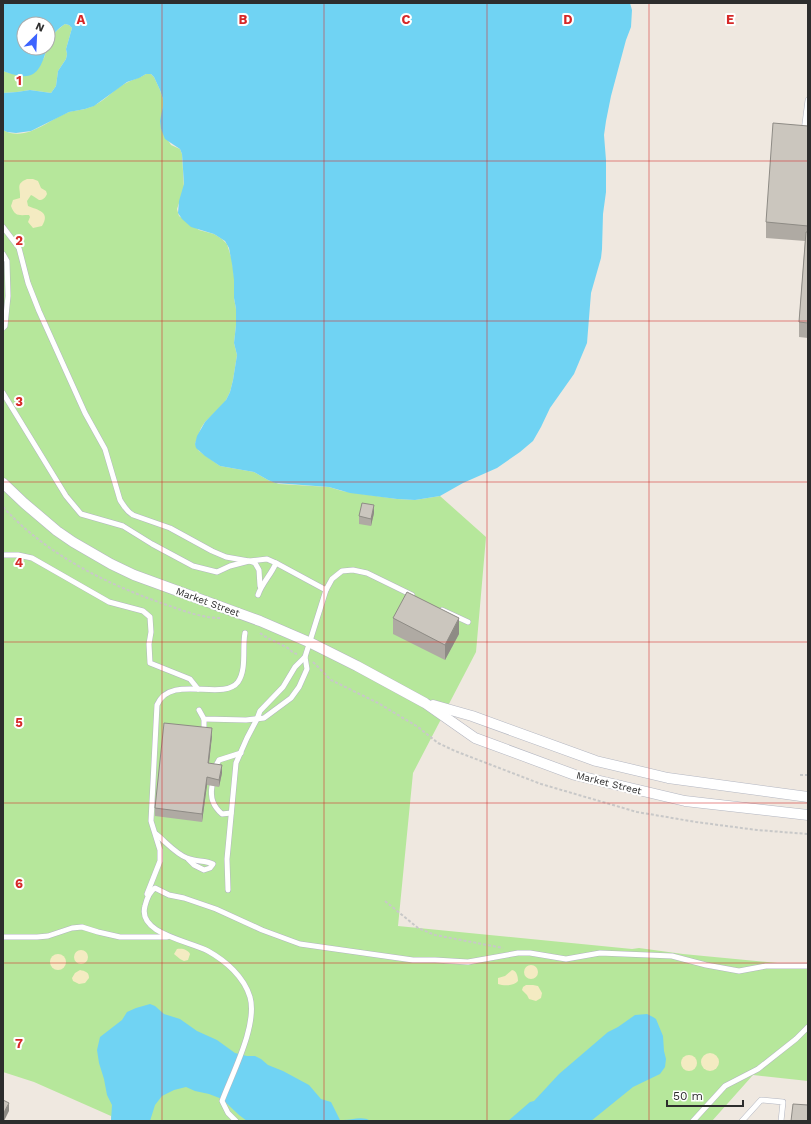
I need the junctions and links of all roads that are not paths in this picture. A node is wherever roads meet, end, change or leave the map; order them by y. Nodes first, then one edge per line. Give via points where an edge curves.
1 (808, 100) edge
2 (804, 134) edge
3 (3, 227) edge
4 (3, 254) edge
5 (3, 328) edge
6 (3, 393) edge
7 (3, 483) edge
8 (3, 555) edge
9 (249, 561) junction
10 (276, 563) junction
11 (260, 586) junction
12 (326, 590) junction
13 (258, 595) dead end
14 (414, 596) edge
15 (434, 606) edge
16 (468, 622) dead end
17 (245, 633) dead end
18 (311, 643) junction
19 (305, 658) junction
20 (198, 689) junction
21 (425, 703) junction
22 (199, 710) dead end
23 (204, 719) junction
24 (257, 719) junction
25 (204, 732) edge
26 (241, 753) junction
27 (214, 772) edge
28 (212, 786) dead end
29 (808, 797) edge
30 (231, 813) junction
31 (808, 815) edge
32 (156, 833) junction
33 (188, 858) dead end
34 (228, 890) dead end
35 (147, 898) junction
36 (3, 937) edge
37 (169, 937) junction
38 (808, 966) edge
39 (808, 1027) edge
40 (236, 1121) edge
41 (693, 1121) edge
42 (742, 1121) edge
43 (781, 1121) edge

1 - 2 lane
3 - 9 lane via 19,248 39,311 85,413 105,449 120,500 128,512 179,532 212,551
4 - 5 lane via 8,261 8,296
6 - 9 lane via 66,496 81,514 123,526 193,566 217,572
7 - 18 street, Market Street via 57,531 111,564 134,575 260,620
8 - 20 lane via 32,558 109,602 143,611 150,617 150,662 190,679
9 - 10 lane via 259,559
9 - 11 lane via 257,565
10 - 11 lane
10 - 12 lane
11 - 13 lane
12 - 14 lane via 332,579 342,571 353,570 366,573
12 - 18 lane
15 - 16 lane
17 - 20 lane via 243,666 238,682 228,689
18 - 19 lane
18 - 21 street, Market Street
19 - 24 lane via 295,667 283,687 260,712
19 - 24 lane via 307,669 291,698 264,718
20 - 32 lane via 170,691 162,696 157,706 151,821
21 - 29 street, Market Street via 472,716 596,761 668,778
21 - 31 street, Market Street via 474,738 575,775 685,801
22 - 23 lane
23 - 24 lane
23 - 25 lane
24 - 26 lane
26 - 27 lane via 219,760
26 - 30 lane via 236,763
28 - 30 lane via 211,795 215,808 222,814
30 - 34 lane via 227,859
32 - 33 lane
32 - 35 lane via 160,861
35 - 37 lane via 144,915 146,922
35 - 38 lane via 155,888 216,909 300,944 413,960 468,962 518,953 566,959 600,953 661,955 740,971 766,966
36 - 37 lane via 48,936 82,927 120,937
37 - 40 lane via 207,951 224,961 242,981 250,998 249,1030 222,1101
39 - 41 lane via 758,1068 725,1086
42 - 43 lane via 761,1100 783,1102

